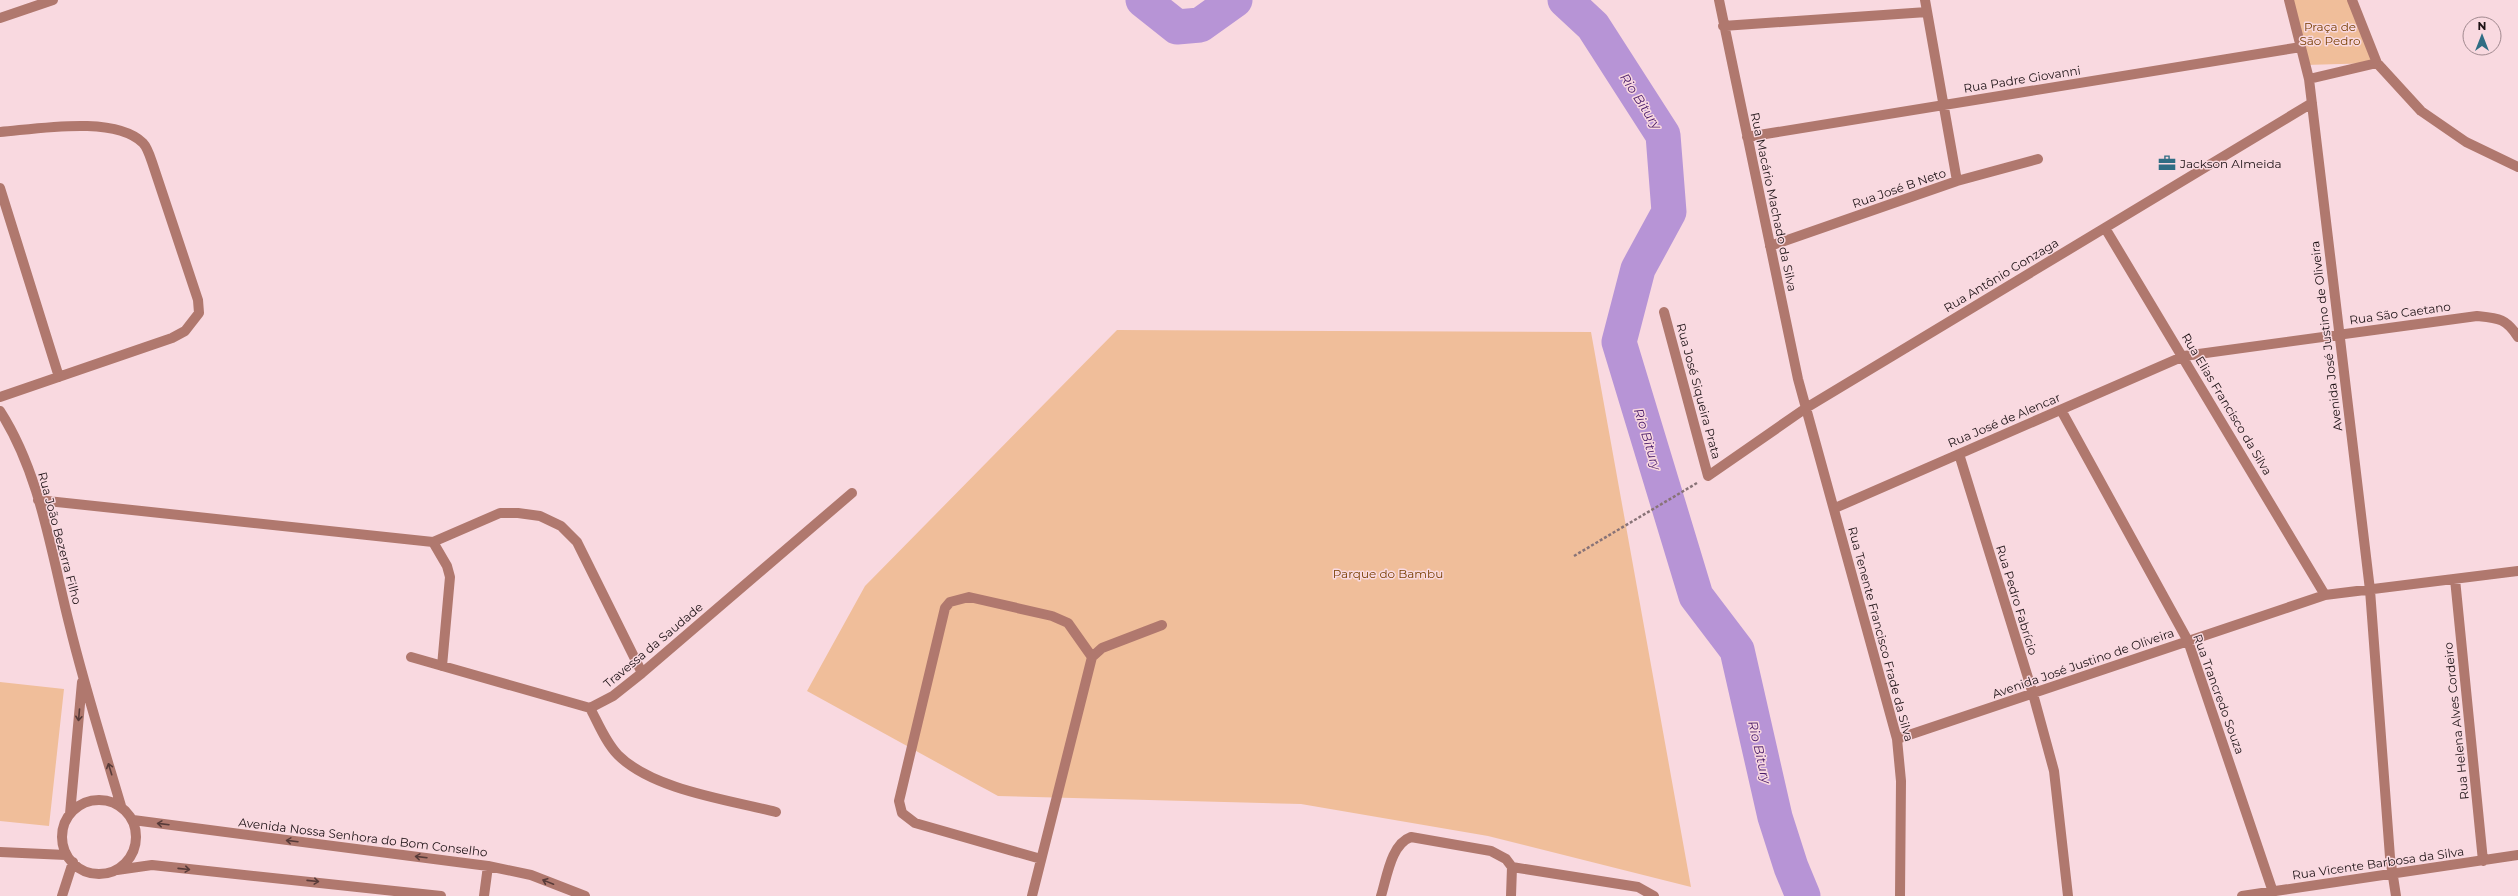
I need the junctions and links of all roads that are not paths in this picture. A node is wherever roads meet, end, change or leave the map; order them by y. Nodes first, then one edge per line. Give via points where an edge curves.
1 (53, 0) edge
2 (1720, 0) edge
3 (1925, 0) edge
4 (2289, 0) edge
5 (2352, 0) edge
6 (1927, 12) junction
7 (0, 18) edge
8 (1723, 26) junction
9 (2301, 47) junction
10 (2377, 63) junction
11 (2309, 79) junction
12 (2312, 103) junction
13 (1943, 105) junction
14 (0, 132) edge
15 (1747, 137) junction
16 (2038, 159) dead end
17 (2518, 167) edge
18 (1957, 181) junction
19 (0, 188) edge
20 (2105, 228) junction
21 (1770, 246) junction
22 (1664, 312) dead end
23 (2339, 334) junction
24 (2518, 337) edge
25 (2184, 356) junction
26 (59, 377) junction
27 (0, 397) edge
28 (1806, 408) junction
29 (2061, 410) junction
30 (0, 411) edge
31 (1959, 454) junction
32 (1708, 476) joint
33 (852, 493) dead end
34 (38, 500) junction
35 (1835, 508) junction
36 (433, 542) junction
37 (2518, 571) edge
38 (2455, 579) junction
39 (2370, 590) junction
40 (2325, 595) junction
41 (1162, 625) dead end
42 (2188, 641) junction
43 (412, 657) dead end
44 (1092, 657) junction
45 (442, 666) junction
46 (642, 672) junction
47 (82, 676) junction
48 (2033, 694) junction
49 (590, 708) junction
50 (1897, 740) junction
51 (121, 806) junction
52 (776, 812) dead end
53 (70, 814) junction
54 (133, 820) junction
55 (0, 852) edge
56 (2518, 855) edge
57 (69, 858) junction
58 (1041, 859) junction
59 (2484, 861) junction
60 (488, 866) junction
61 (1512, 867) junction
62 (117, 870) junction
63 (2392, 875) junction
64 (2273, 892) junction
65 (62, 896) edge
66 (442, 896) edge
67 (484, 896) edge
68 (585, 896) edge
69 (1032, 896) edge
70 (1381, 896) edge
71 (1511, 896) edge
72 (1654, 896) edge
73 (1900, 896) edge
74 (2068, 896) edge
75 (2242, 896) edge
76 (2396, 896) edge

1 - 7 street
2 - 8 street, Rua Macário Machado da Silva
3 - 6 street
4 - 9 street, Avenida José Justino de Oliveira
5 - 10 street
6 - 8 street
6 - 13 street
8 - 15 street, Rua Macário Machado da Silva
9 - 11 street, Avenida José Justino de Oliveira
9 - 13 street, Rua Padre Giovanni
10 - 11 street
10 - 17 street via 2421,110 2466,142
11 - 12 street, Avenida José Justino de Oliveira
12 - 20 street, Rua Antônio Gonzaga
12 - 23 street, Avenida José Justino de Oliveira
13 - 15 street, Rua Padre Giovanni
13 - 18 street
14 - 26 street via 104,126 128,132 144,144 198,300 199,313 185,331 172,338
15 - 21 street, Rua Macário Machado da Silva
16 - 18 street, Rua José B Neto
18 - 21 street, Rua José B Neto
19 - 26 street
20 - 25 street, Rua Elias Francisco da Silva
20 - 28 street, Rua Antônio Gonzaga
21 - 28 street, Rua Macário Machado da Silva
22 - 32 street, Rua José Siqueira Prata
23 - 24 street, Rua São Caetano via 2477,316 2497,318 2511,325
23 - 25 street, Rua São Caetano
23 - 39 street, Avenida José Justino de Oliveira
25 - 29 street, Rua José de Alencar
25 - 40 street, Rua Elias Francisco da Silva
26 - 27 street
28 - 32 street, Rua Antônio Gonzaga
28 - 35 street, Rua Tenente Francisco Frade da Silva
29 - 31 street, Rua José de Alencar
29 - 42 street, Rua Trancredo Souza
30 - 34 street, Rua João Bezerra Filho via 11,428
31 - 35 street, Rua José de Alencar
31 - 48 street, Rua Pedro Fabrício
33 - 46 street, Travessa da Saudade
34 - 36 street
34 - 47 street, Rua João Bezerra Filho
35 - 50 street, Rua Tenente Francisco Frade da Silva
36 - 45 street via 447,566 450,577
36 - 46 street via 500,513 540,516 561,526 577,542
37 - 38 street
38 - 39 street
38 - 59 street, Rua Helena Alves Cordeiro
39 - 40 street, Avenida José Justino de Oliveira
39 - 63 street, Avenida José Justino de Oliveira
40 - 42 street, Avenida José Justino de Oliveira
41 - 44 street via 1102,648
42 - 48 street, Avenida José Justino de Oliveira
42 - 64 street, Rua Trancredo Souza
43 - 45 street
44 - 58 street
44 - 58 street via 1068,623 1052,616 969,597 950,602 944,608 898,801 902,813 915,823
45 - 49 street
46 - 49 street, Travessa da Saudade via 613,696
51 -> 47 street, Rua João Bezerra Filho
47 -> 53 street
48 - 50 street, Avenida José Justino de Oliveira
48 - 74 street, Rua Pedro Fabrício via 2054,771
49 - 52 street via 618,754 633,768 676,787
50 - 73 street, Rua Tenente Francisco Frade da Silva via 1901,781
51 - 53 street via 104,800 91,801 85,802
51 - 54 street
53 - 57 street via 63,828 63,843
60 -> 54 street, Avenida Nossa Senhora do Bom Conselho
54 - 62 street via 137,839 131,857
55 - 57 street
56 - 59 street, Rua Vicente Barbosa da Silva
57 - 62 street via 82,870 100,874
57 - 65 street
58 - 69 street
59 - 63 street, Rua Vicente Barbosa da Silva
60 - 67 street
68 -> 60 street, Avenida Nossa Senhora do Bom Conselho via 530,875
61 - 70 street via 1506,859 1491,851 1411,837 1404,839 1395,851
61 - 71 street
61 - 72 street via 1638,887
62 -> 66 street via 152,865
63 - 64 street, Rua Vicente Barbosa da Silva
63 - 76 street, Avenida José Justino de Oliveira
64 - 75 street, Rua Vicente Barbosa da Silva

